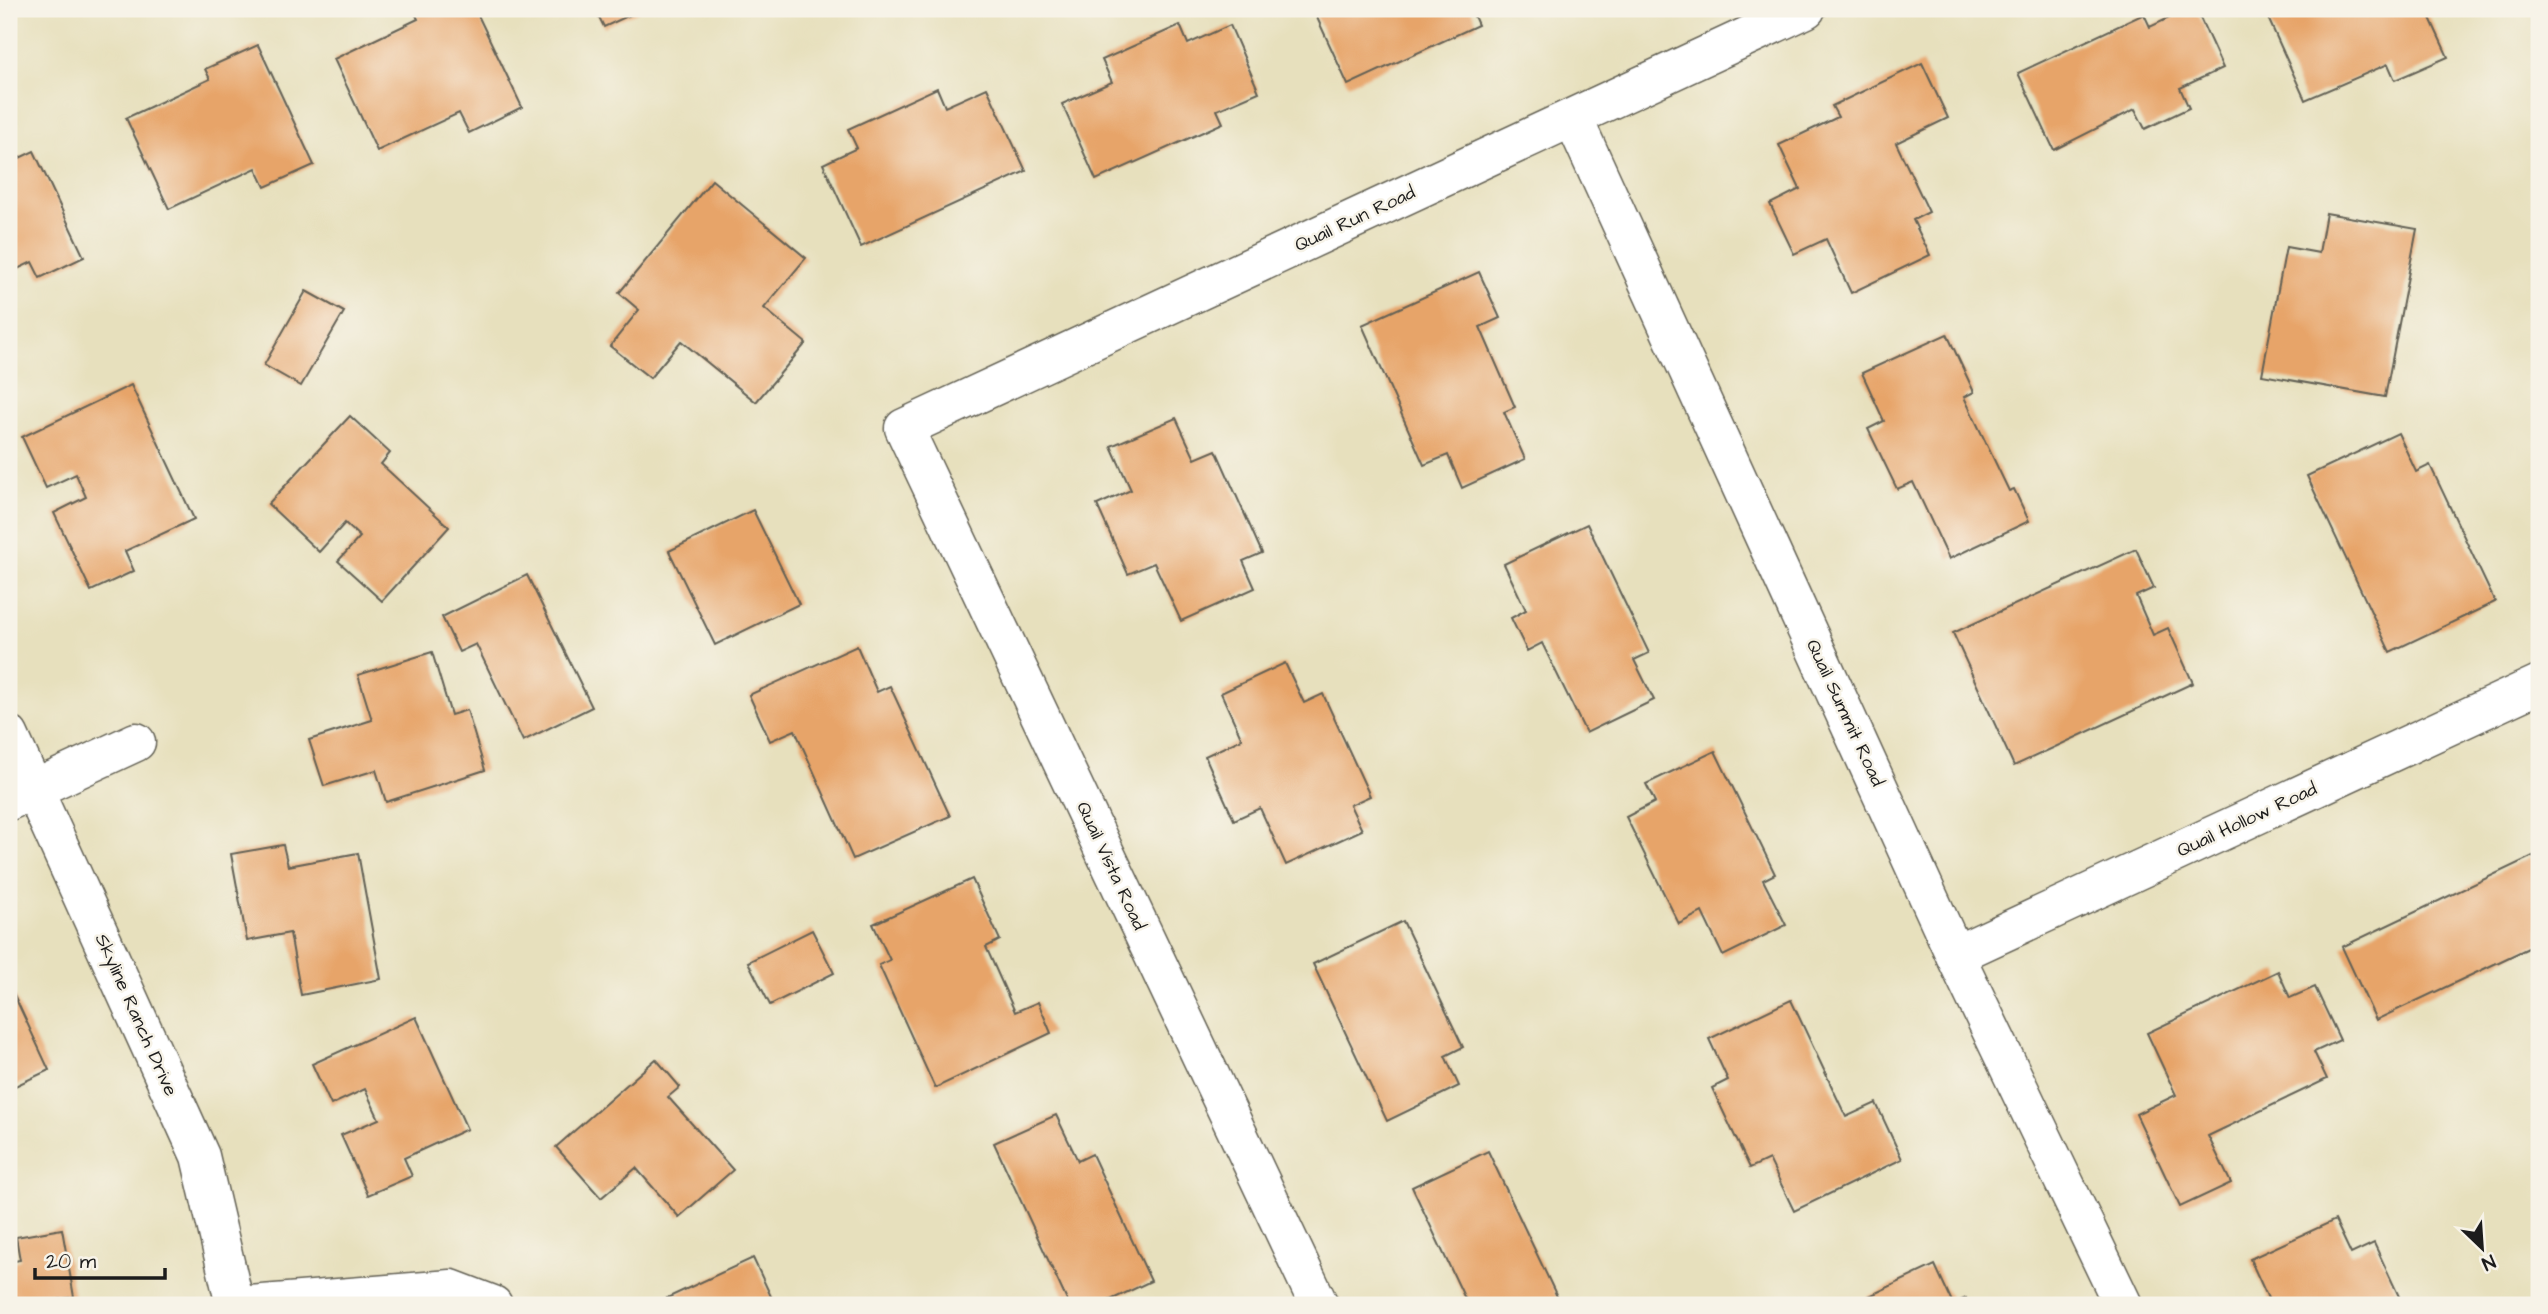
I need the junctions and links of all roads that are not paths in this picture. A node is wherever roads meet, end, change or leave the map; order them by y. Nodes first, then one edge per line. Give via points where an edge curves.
1 (1806, 9) edge
2 (1573, 118) junction
3 (904, 428) joint
4 (2539, 684) edge
5 (9, 735) edge
6 (136, 742) dead end
7 (21, 796) edge
8 (1955, 955) junction
9 (235, 1305) edge
10 (250, 1305) edge
11 (493, 1305) edge
12 (1319, 1305) edge
13 (2123, 1305) edge

1 - 2 street, Quail Run Road
2 - 3 street, Quail Run Road
2 - 8 street, Quail Summit Road
3 - 12 street, Quail Vista Road
4 - 8 street, Quail Hollow Road
5 - 7 street, Skyline Ranch Drive
6 - 7 street
7 - 9 street, Skyline Ranch Drive via 200,1156
8 - 13 street, Quail Summit Road
10 - 11 street via 452,1289

